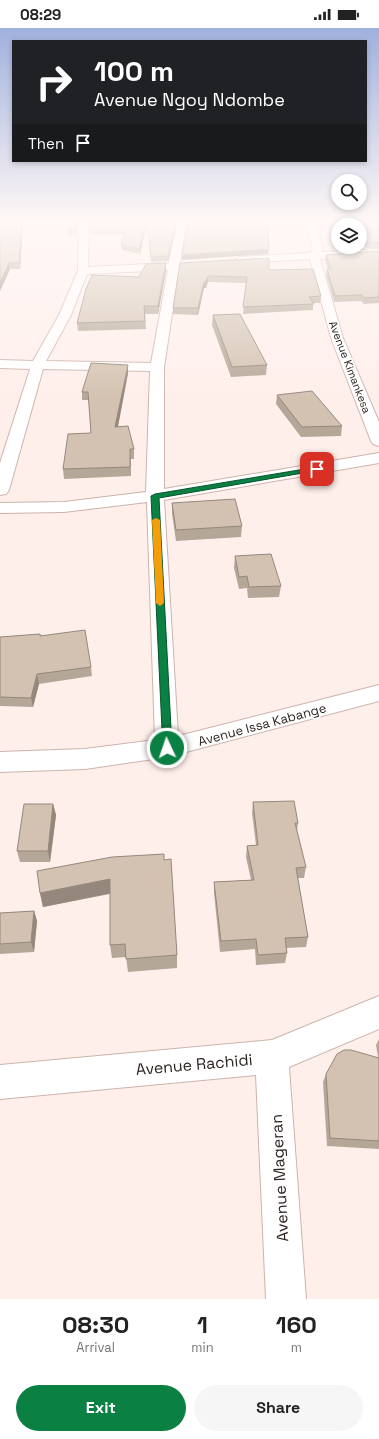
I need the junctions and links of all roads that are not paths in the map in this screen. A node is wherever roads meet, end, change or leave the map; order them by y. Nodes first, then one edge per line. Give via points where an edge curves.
1 (80, 281) edge
2 (174, 281) edge
3 (321, 281) edge
4 (0, 364) edge
5 (38, 364) junction
6 (157, 367) junction
7 (379, 441) edge
8 (379, 458) edge
9 (0, 490) edge
10 (155, 496) junction
11 (0, 508) edge
12 (379, 693) edge
13 (167, 748) junction
14 (0, 762) edge
15 (379, 1012) edge
16 (272, 1057) junction
17 (0, 1082) edge
18 (286, 1299) edge

1 - 5 street via 65,315
2 - 6 street
3 - 7 street, Avenue Kimankesa via 337,338
4 - 5 street
5 - 6 street
5 - 9 street
6 - 10 street
8 - 10 street
10 - 11 street via 64,507
10 - 13 street
12 - 13 street, Avenue Issa Kabange
13 - 14 street, Avenue Issa Kabange via 85,759
15 - 16 street, Avenue Rachidi
16 - 17 street, Avenue Rachidi
16 - 18 street, Avenue Mageran

